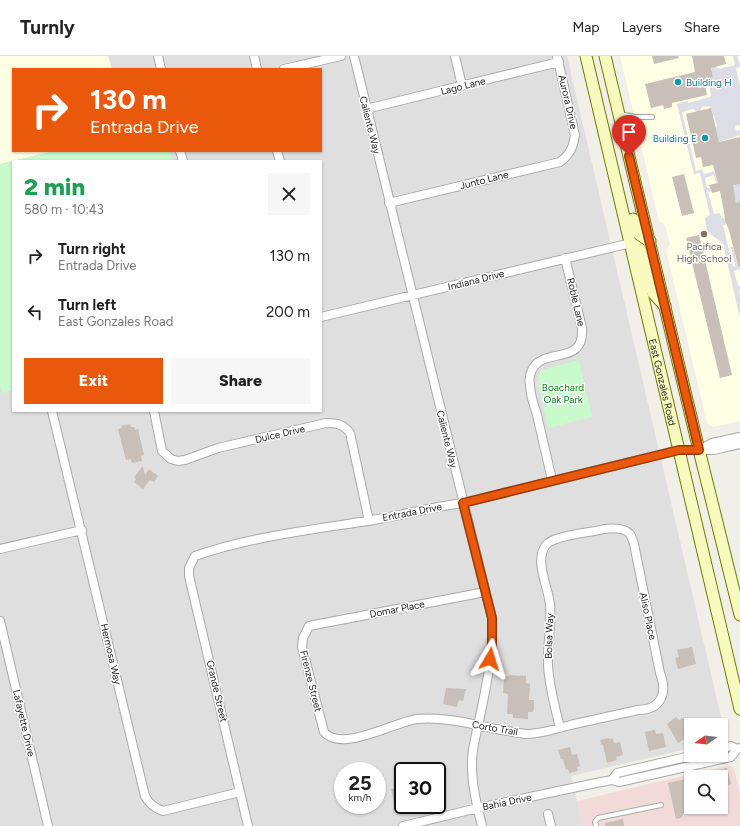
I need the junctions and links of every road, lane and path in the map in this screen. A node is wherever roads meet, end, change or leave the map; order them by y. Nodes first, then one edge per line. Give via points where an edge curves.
1 (158, 56) edge
2 (254, 56) edge
3 (341, 56) edge
4 (354, 56) edge
5 (455, 56) edge
6 (586, 56) edge
7 (605, 56) edge
8 (558, 59) edge
9 (161, 68) edge
10 (257, 68) edge
11 (288, 68) edge
12 (462, 86) junction
13 (366, 109) junction
14 (619, 114) junction
15 (652, 117) dead end
16 (604, 128) junction
17 (573, 148) joint
18 (389, 203) junction
19 (650, 241) junction
20 (631, 243) junction
21 (565, 258) junction
22 (412, 295) junction
23 (666, 307) junction
24 (322, 317) edge
25 (52, 412) edge
26 (154, 412) edge
27 (740, 437) edge
28 (740, 444) edge
29 (679, 450) junction
30 (699, 450) junction
31 (552, 480) junction
32 (463, 503) junction
33 (369, 521) junction
34 (82, 530) junction
35 (546, 546) joint
36 (0, 549) edge
37 (195, 556) joint
38 (485, 592) junction
39 (740, 615) edge
40 (0, 621) edge
41 (309, 626) joint
42 (661, 699) joint
43 (740, 709) edge
44 (478, 725) junction
45 (560, 728) junction
46 (327, 735) joint
47 (728, 747) edge
48 (739, 749) edge
49 (684, 758) edge
50 (684, 762) edge
51 (653, 774) junction
52 (612, 780) junction
53 (240, 792) junction
54 (661, 805) dead end
55 (478, 808) junction
56 (548, 814) dead end
57 (48, 826) edge
58 (248, 826) edge
59 (403, 826) edge
60 (482, 826) edge
61 (551, 826) edge
62 (596, 826) edge

1 - 9 street
2 - 10 street
3 - 11 street
4 - 13 street, Caliente Way
5 - 12 street
6 - 16 main road, East Gonzales Road
7 - 14 main road, East Gonzales Road
8 - 12 street, Lago Lane
8 - 17 street, Aurora Drive via 574,124
12 - 13 street, Lago Lane
13 - 18 street, Caliente Way
14 - 15 lane
14 - 19 main road, East Gonzales Road
16 - 19 main road via 613,138 636,232
16 - 20 main road, East Gonzales Road
17 - 18 street, Junto Lane via 560,162
18 - 22 street, Caliente Way
19 - 23 main road, East Gonzales Road
20 - 21 street, Indiana Drive
20 - 23 main road via 640,250 653,293
20 - 29 main road, East Gonzales Road
21 - 22 street, Indiana Drive
21 - 31 street, Roble Lane via 583,338 569,353 537,364 533,369 530,385
22 - 24 street, Indiana Drive
22 - 32 street, Caliente Way
23 - 30 main road, East Gonzales Road
25 - 34 street, Hermosa Way
26 - 33 street, Dulce Drive via 162,451 171,459 178,461 233,445 326,423 338,423 350,433
27 - 30 street, Entrada Drive via 712,443
28 - 30 street, Entrada Drive via 714,450
29 - 30 street, Entrada Drive
29 - 31 street, Entrada Drive
29 - 43 main road, East Gonzales Road
30 - 39 main road, East Gonzales Road
31 - 32 street, Entrada Drive
32 - 33 street, Entrada Drive
32 - 38 street, Caliente Way
33 - 37 street, Entrada Drive via 235,544
34 - 36 street
34 - 53 street, Hermosa Way via 149,804 163,811
35 - 42 street, Aliso Place via 556,539 604,529 618,529 628,533 635,548 663,680
35 - 45 street, Bolsa Way via 541,558 550,605 549,669
37 - 53 street, Grande Street via 189,568 189,576
38 - 41 street, Domar Place
38 - 44 street, Caliente Way via 492,618 492,638
40 - 57 street, Lafayette Drive
41 - 46 street, Firenze Street via 302,647 322,725
42 - 45 street, Corto Trail via 647,709
44 - 45 street, Corto Trail via 525,734
44 - 46 street, Corto Trail via 430,718 404,722 348,740 339,740
44 - 55 street, Caliente Way via 472,766
47 - 48 street, Bahia Drive
48 - 51 street, Bahia Drive via 731,757
49 - 52 street, Bahia Drive via 617,773
50 - 51 street via 656,770
51 - 52 street, Bahia Drive via 619,782
52 - 55 street, Bahia Drive
53 - 58 street, Grande Street
54 - 62 lane via 598,818
55 - 59 street, Bahia Drive
55 - 60 street, Caliente Way
56 - 61 street

